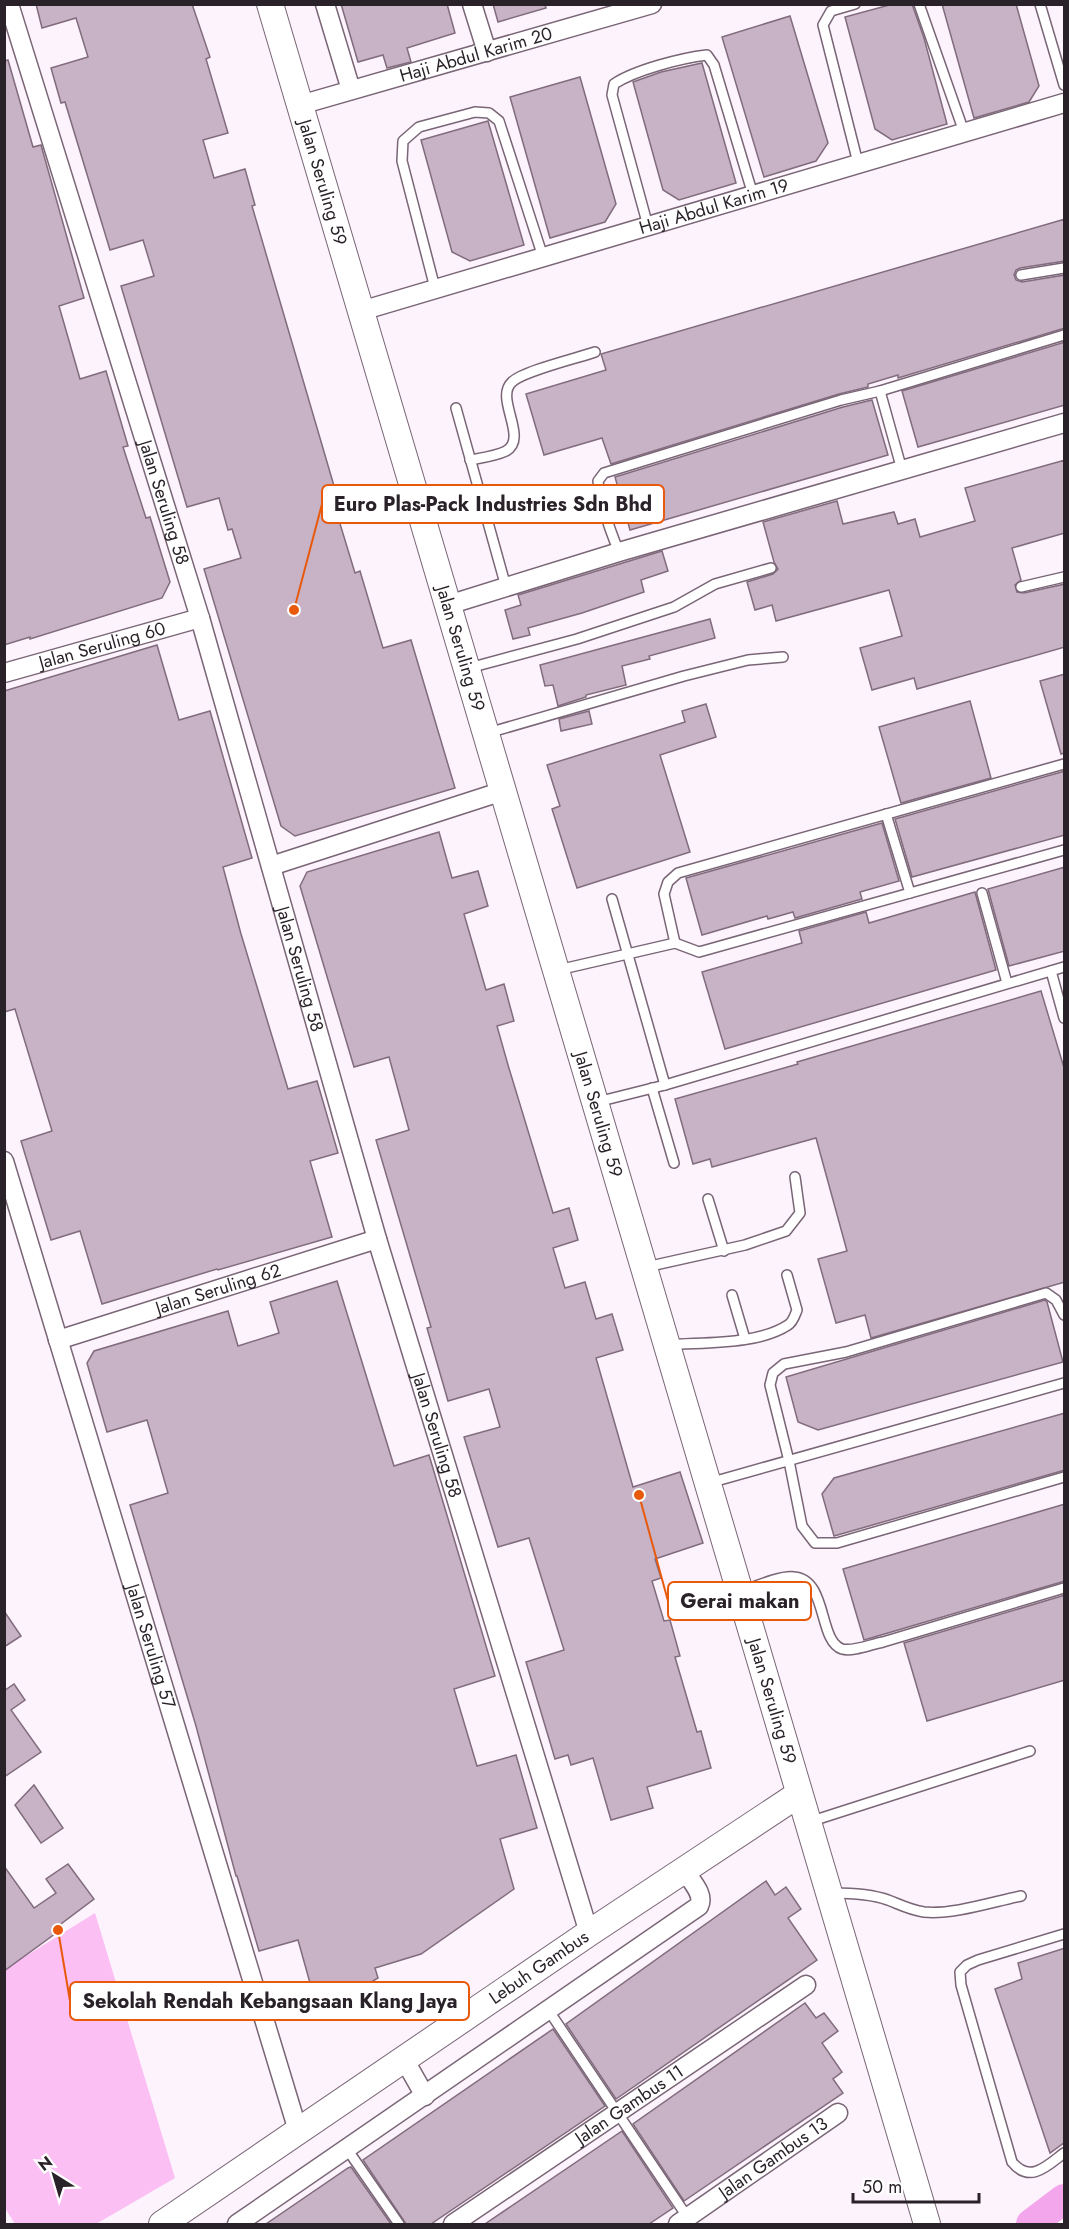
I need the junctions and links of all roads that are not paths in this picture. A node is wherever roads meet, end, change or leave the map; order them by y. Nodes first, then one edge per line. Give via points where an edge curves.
1 (9, 4) edge
2 (270, 4) edge
3 (325, 4) edge
4 (472, 4) edge
5 (652, 4) edge
6 (855, 4) edge
7 (919, 4) edge
8 (1040, 4) edge
9 (611, 10) edge
10 (487, 52) junction
11 (1065, 85) edge
12 (351, 90) junction
13 (1065, 103) edge
14 (300, 105) junction
15 (964, 132) junction
16 (858, 164) junction
17 (753, 195) junction
18 (648, 226) junction
19 (543, 257) junction
20 (1065, 268) edge
21 (1021, 275) dead end
22 (435, 288) junction
23 (361, 311) junction
24 (1065, 336) edge
25 (595, 352) dead end
26 (880, 392) junction
27 (456, 408) dead end
28 (1065, 423) edge
29 (470, 460) junction
30 (902, 470) junction
31 (619, 552) junction
32 (771, 568) dead end
33 (1065, 578) edge
34 (506, 587) junction
35 (1021, 587) dead end
36 (448, 605) junction
37 (200, 618) junction
38 (783, 657) dead end
39 (466, 669) junction
40 (4, 673) edge
41 (486, 734) junction
42 (1065, 764) edge
43 (503, 791) junction
44 (886, 814) junction
45 (1065, 850) edge
46 (271, 866) junction
47 (910, 893) junction
48 (982, 893) dead end
49 (612, 899) dead end
50 (675, 943) junction
51 (628, 954) junction
52 (1065, 967) edge
53 (556, 971) junction
54 (1051, 971) junction
55 (1007, 983) junction
56 (1065, 1018) edge
57 (665, 1085) junction
58 (652, 1088) junction
59 (595, 1103) junction
60 (4, 1161) edge
61 (674, 1163) dead end
62 (795, 1177) dead end
63 (708, 1198) dead end
64 (377, 1239) junction
65 (724, 1251) junction
66 (643, 1268) junction
67 (787, 1275) dead end
68 (732, 1294) dead end
69 (1065, 1315) edge
70 (745, 1339) junction
71 (58, 1340) junction
72 (666, 1345) junction
73 (1065, 1383) edge
74 (789, 1461) junction
75 (1065, 1477) edge
76 (707, 1484) junction
77 (1065, 1588) edge
78 (739, 1592) junction
79 (1030, 1751) dead end
80 (799, 1794) junction
81 (808, 1822) junction
82 (684, 1870) junction
83 (828, 1893) junction
84 (1021, 1896) dead end
85 (589, 1933) junction
86 (1065, 1934) edge
87 (806, 1985) dead end
88 (549, 2011) junction
89 (404, 2059) junction
90 (425, 2096) junction
91 (838, 2113) dead end
92 (618, 2114) junction
93 (298, 2131) junction
94 (347, 2149) junction
95 (1065, 2153) edge
96 (683, 2221) edge
97 (162, 2224) edge
98 (237, 2224) edge
99 (399, 2224) edge
100 (453, 2224) edge
101 (927, 2224) edge

1 - 37 street, Jalan Seruling 58
2 - 14 main road, Jalan Seruling 59
3 - 12 street
4 - 10 street
5 - 9 street, Haji Abdul Karim 20
6 - 16 lane via 831,11 824,25
7 - 15 lane
8 - 11 lane
9 - 10 street, Haji Abdul Karim 20
10 - 12 street, Haji Abdul Karim 20
12 - 14 street, Haji Abdul Karim 20
13 - 15 street, Haji Abdul Karim 19
14 - 23 main road, Jalan Seruling 59
15 - 16 street, Haji Abdul Karim 19
16 - 17 street, Haji Abdul Karim 19
17 - 18 street, Haji Abdul Karim 19
17 - 18 lane via 714,65 707,55 691,57 624,77 614,84 612,95
18 - 19 street, Haji Abdul Karim 19
19 - 22 street, Haji Abdul Karim 19
19 - 22 lane via 498,121 489,113 475,112 419,127 403,141 402,161
20 - 21 lane
22 - 23 street, Haji Abdul Karim 19
23 - 36 main road, Jalan Seruling 59
24 - 26 lane
25 - 29 lane via 512,381 506,394 514,437 512,446
26 - 30 lane
26 - 31 lane via 840,400 604,473 598,481 599,496
27 - 29 lane
28 - 30 street
29 - 34 lane
30 - 31 street
31 - 34 street
32 - 39 lane via 715,584 674,607
33 - 35 lane
34 - 36 street
36 - 39 main road, Jalan Seruling 59
37 - 40 street, Jalan Seruling 60
37 - 46 street, Jalan Seruling 58
38 - 41 lane via 748,660 684,676
39 - 41 main road, Jalan Seruling 59
41 - 43 main road, Jalan Seruling 59
42 - 44 lane
43 - 46 street
43 - 53 main road, Jalan Seruling 59
44 - 47 lane
44 - 50 lane via 678,873 668,882 664,894
45 - 47 lane
46 - 64 street, Jalan Seruling 58
47 - 50 lane via 699,952
48 - 55 lane
49 - 51 lane
50 - 51 lane
51 - 53 lane
51 - 57 lane
52 - 54 lane
53 - 59 main road, Jalan Seruling 59
54 - 55 lane
54 - 56 lane
55 - 57 lane
57 - 58 lane
58 - 59 lane
58 - 61 lane
59 - 66 main road, Jalan Seruling 59
60 - 71 street, Jalan Seruling 57
62 - 65 lane via 800,1213 786,1231
63 - 65 lane
64 - 71 street, Jalan Seruling 62
64 - 85 street, Jalan Seruling 58
65 - 66 lane
66 - 72 main road, Jalan Seruling 59
67 - 70 lane via 798,1310 790,1324
68 - 70 lane
69 - 74 lane via 1046,1293 846,1352 784,1364 773,1373 770,1385
70 - 72 lane
71 - 93 street, Jalan Seruling 57
72 - 76 main road, Jalan Seruling 59
73 - 74 lane
74 - 75 lane via 802,1526 815,1542 837,1543
74 - 76 lane
76 - 78 main road, Jalan Seruling 59
77 - 78 lane via 883,1641 842,1649 833,1641 812,1585 802,1579 792,1576
78 - 80 main road, Jalan Seruling 59
79 - 81 lane
80 - 81 main road, Jalan Seruling 59
80 - 82 main road, Lebuh Gambus
81 - 83 main road, Jalan Seruling 59
82 - 85 main road, Lebuh Gambus
82 - 88 street via 700,1895 699,1906
83 - 84 lane via 856,1894 927,1912
83 - 101 main road, Jalan Seruling 59
85 - 89 main road, Lebuh Gambus
86 - 95 lane via 978,1960 960,1972 1012,2162 1019,2171 1030,2174
87 - 92 street, Jalan Gambus 11
88 - 90 street
88 - 92 lane
89 - 90 street
89 - 93 main road, Lebuh Gambus
90 - 94 street
91 - 96 street, Jalan Gambus 13
92 - 96 lane
92 - 100 street, Jalan Gambus 11
93 - 97 main road, Lebuh Gambus
94 - 98 street
94 - 99 lane

